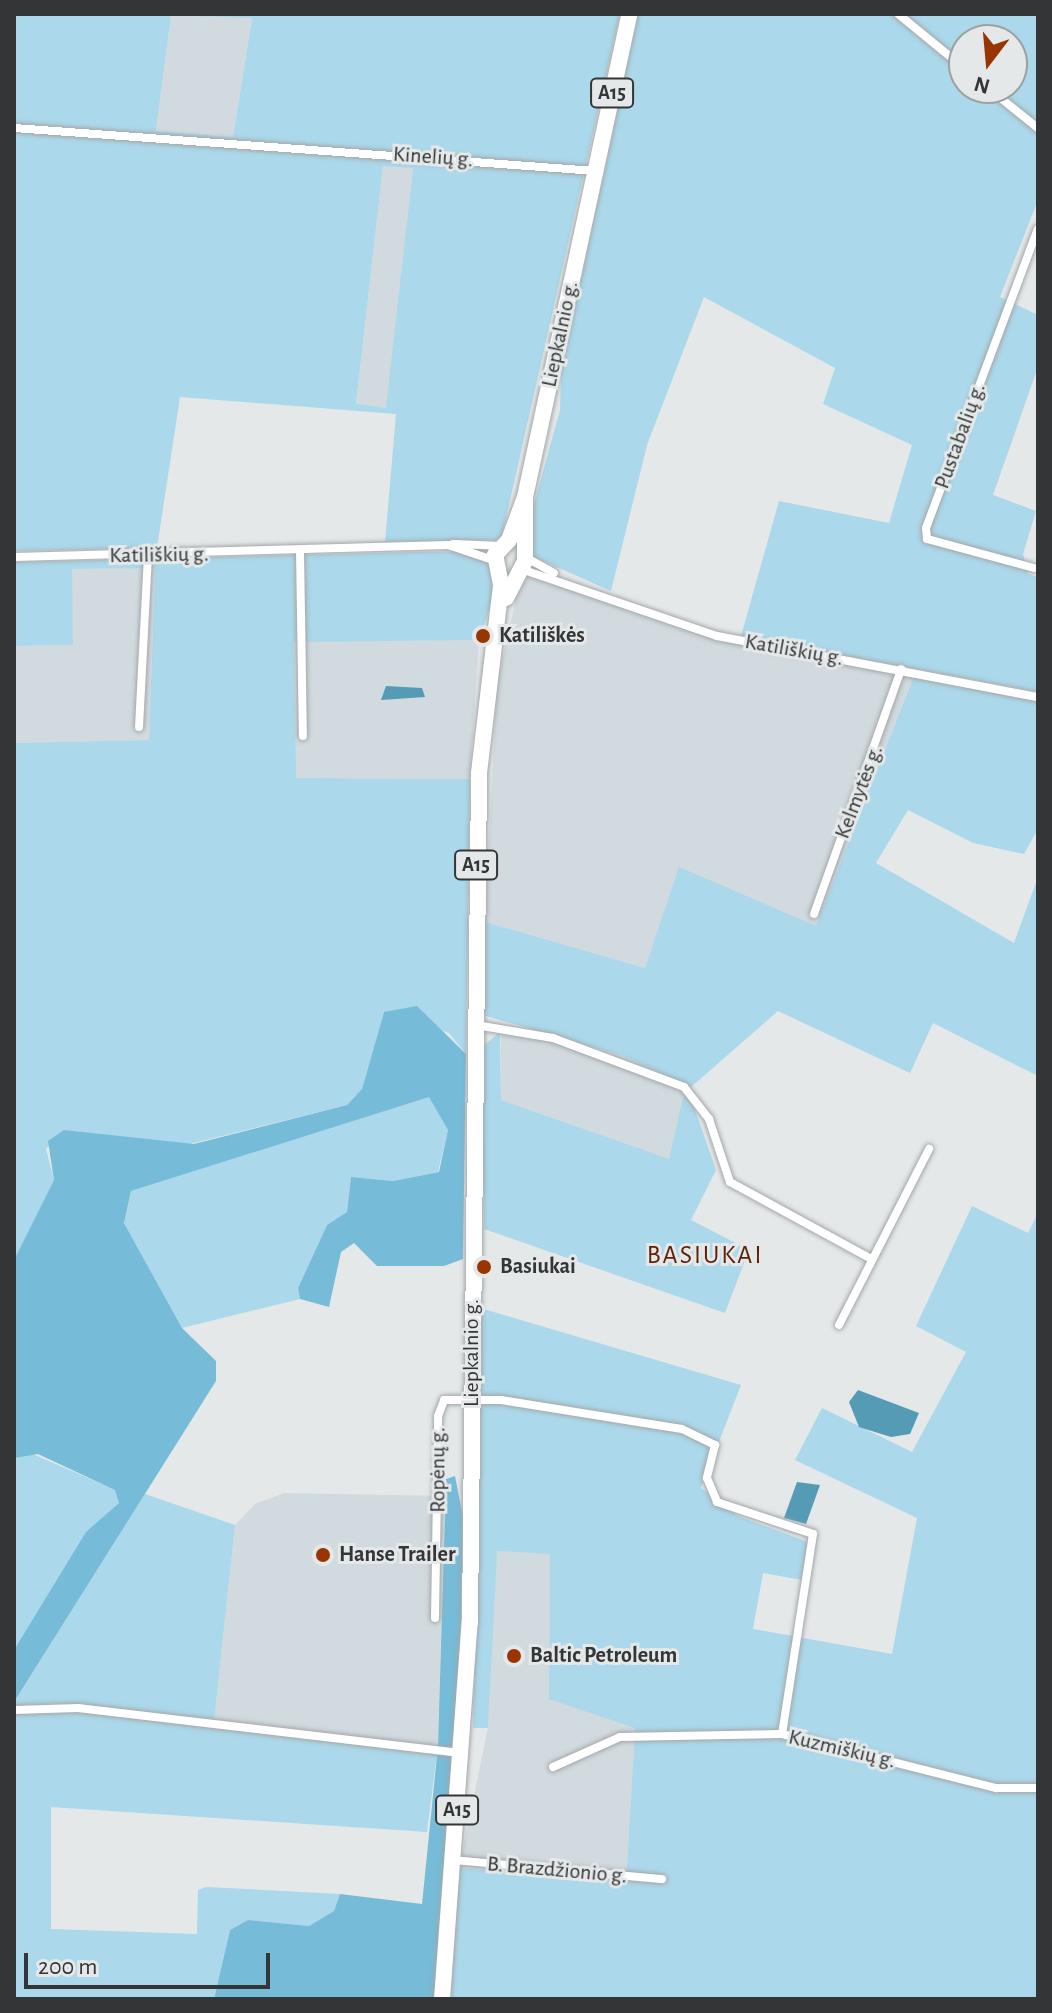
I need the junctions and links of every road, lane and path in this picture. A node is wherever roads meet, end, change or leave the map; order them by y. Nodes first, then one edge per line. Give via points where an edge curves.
1 (629, 14) edge
2 (898, 14) edge
3 (948, 55) edge
4 (1008, 104) edge
5 (14, 128) edge
6 (1038, 128) edge
7 (595, 171) junction
8 (1038, 229) edge
9 (448, 545) junction
10 (300, 551) junction
11 (148, 555) junction
12 (14, 557) edge
13 (511, 559) junction
14 (1034, 568) dead end
15 (901, 669) junction
16 (1038, 697) edge
17 (139, 727) dead end
18 (303, 736) dead end
19 (814, 914) dead end
20 (475, 1025) junction
21 (929, 1149) dead end
22 (871, 1259) junction
23 (839, 1325) dead end
24 (472, 1397) junction
25 (435, 1618) dead end
26 (14, 1710) edge
27 (782, 1734) junction
28 (461, 1753) junction
29 (553, 1767) dead end
30 (1038, 1788) edge
31 (453, 1860) junction
32 (662, 1879) dead end
33 (442, 1999) edge

1 - 7 highway, A15
2 - 3 street
4 - 6 street
5 - 7 street, Kinelių g.
7 - 13 highway, Liepkalnio g. / A15
8 - 14 street, Pustabalių g. via 926,528 927,539
9 - 10 street, Katiliškių g.
9 - 13 street, Katiliškių g.
9 - 13 street, Katiliškių g.
10 - 11 street, Katiliškių g.
10 - 18 street
11 - 12 street, Katiliškių g.
11 - 17 street
13 - 15 street, Katiliškių g. via 717,636
13 - 20 highway, Liepkalnio g. / A15 via 485,706
15 - 16 street, Katiliškių g.
15 - 19 street, Kelmytės g.
20 - 22 street via 587,1048 684,1087 709,1119 730,1182
20 - 24 highway, Liepkalnio g. / A15
21 - 22 street
22 - 23 street
24 - 25 street, Ropėnų g. via 444,1400 438,1416
24 - 27 street via 682,1429 715,1445 707,1478 717,1502 813,1534
24 - 28 highway, Liepkalnio g. / A15
26 - 28 street via 78,1708
27 - 29 street, Kuzmiškių g. via 620,1737
27 - 30 street, Kuzmiškių g. via 996,1788
28 - 31 highway, Liepkalnio g. / A15
31 - 32 street, B. Brazdžionio g.
31 - 33 highway, Liepkalnio g. / A15

